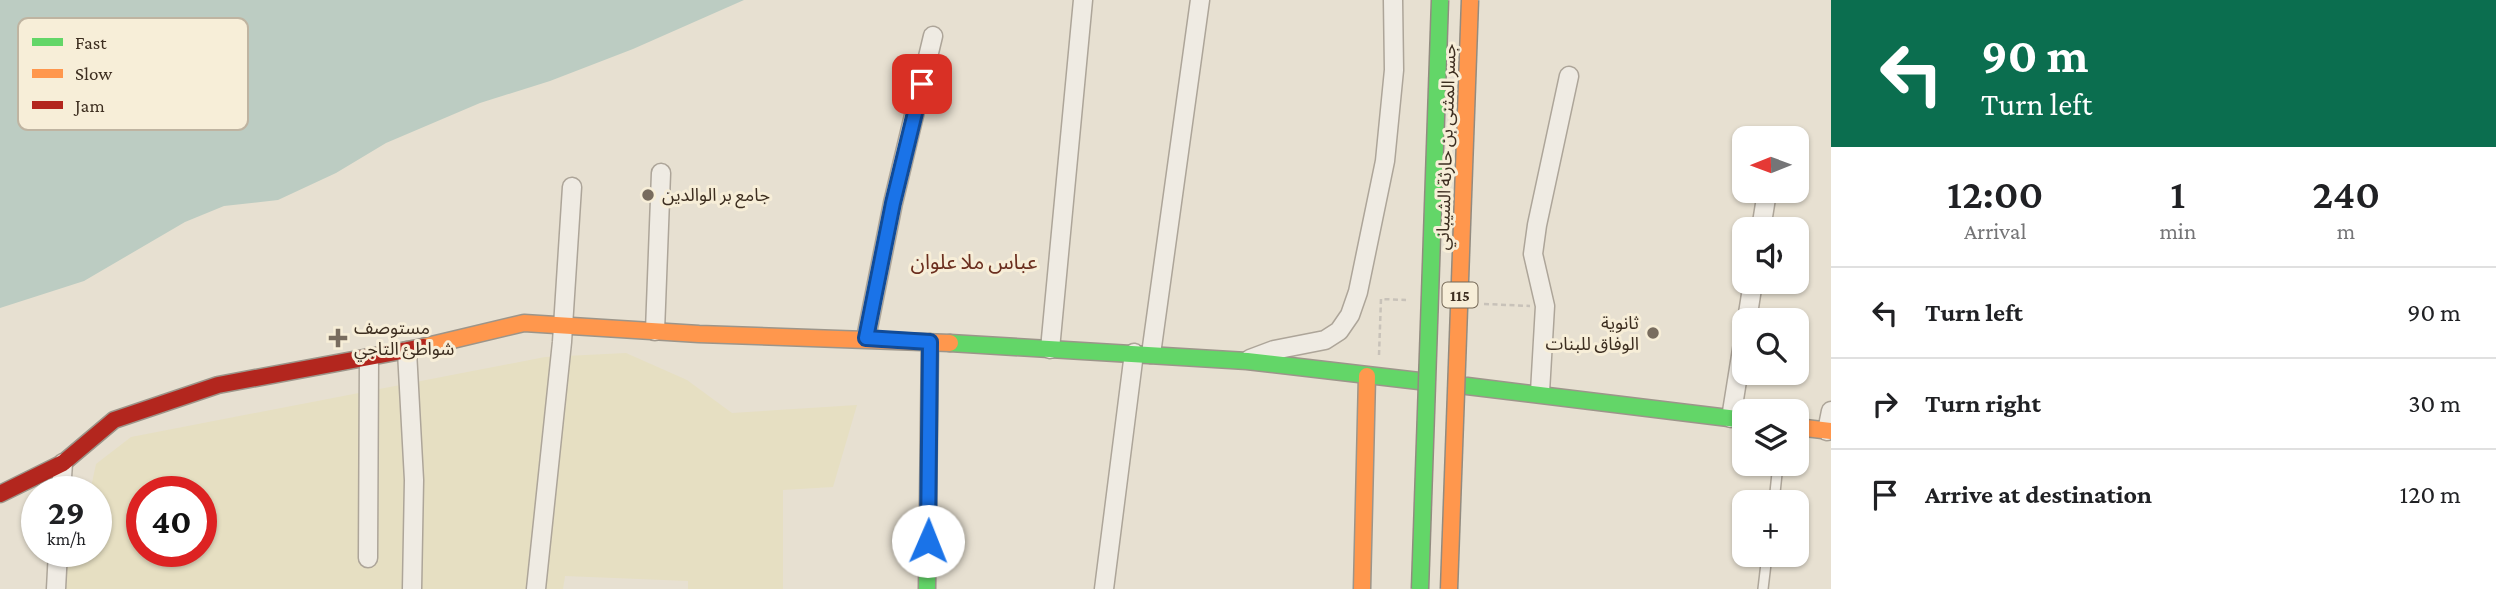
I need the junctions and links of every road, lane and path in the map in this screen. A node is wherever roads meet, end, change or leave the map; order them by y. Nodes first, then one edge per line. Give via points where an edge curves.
1 (1083, 0) edge
2 (1200, 0) edge
3 (1393, 0) edge
4 (1440, 0) edge
5 (1470, 0) edge
6 (933, 36) dead end
7 (1569, 76) dead end
8 (662, 173) dead end
9 (572, 187) dead end
10 (1407, 300) dead end
11 (1480, 303) dead end
12 (1514, 305) dead end
13 (561, 324) junction
14 (655, 331) junction
15 (866, 338) junction
16 (930, 342) junction
17 (1050, 349) junction
18 (407, 351) junction
19 (1142, 354) junction
20 (369, 358) junction
21 (1247, 361) junction
22 (1372, 377) junction
23 (1419, 381) dead end
24 (1467, 386) dead end
25 (1540, 393) junction
26 (1831, 411) edge
27 (1732, 418) edge
28 (1809, 428) edge
29 (1829, 431) edge
30 (63, 463) junction
31 (62, 476) edge
32 (0, 495) edge
33 (368, 558) dead end
34 (57, 567) edge
35 (1766, 567) edge
36 (56, 589) edge
37 (412, 589) edge
38 (536, 589) edge
39 (927, 589) edge
40 (1104, 589) edge
41 (1362, 589) edge
42 (1420, 589) edge
43 (1449, 589) edge
44 (1763, 589) edge

1 - 17 street
2 - 19 street
3 - 21 street via 1394,70 1385,161 1350,316 1325,340 1274,350
4 - 42 main road, جسر المثنى بن حارثة الشيباني / 115, bridge
5 - 43 main road, جسر المثنى بن حارثة الشيباني / 115, bridge
6 - 15 street
7 - 25 street via 1533,254 1545,306
8 - 14 street
9 - 13 street
10 - 22 path via 1381,299
11 - 12 path
13 - 14 main road
13 - 18 main road via 524,323
13 - 38 street
14 - 15 main road
15 - 16 main road
16 - 17 main road
16 - 39 main road
17 - 19 main road
18 - 20 main road
18 - 37 street via 414,480
19 - 21 main road
19 - 40 street
20 - 30 main road via 218,385 127,416 114,421
20 - 33 street
21 - 22 main road
22 - 23 main road
22 - 41 main road
24 - 25 main road
25 - 27 main road
26 - 29 street
28 - 29 main road
30 - 31 street
30 - 32 main road
34 - 36 street
35 - 44 lane

